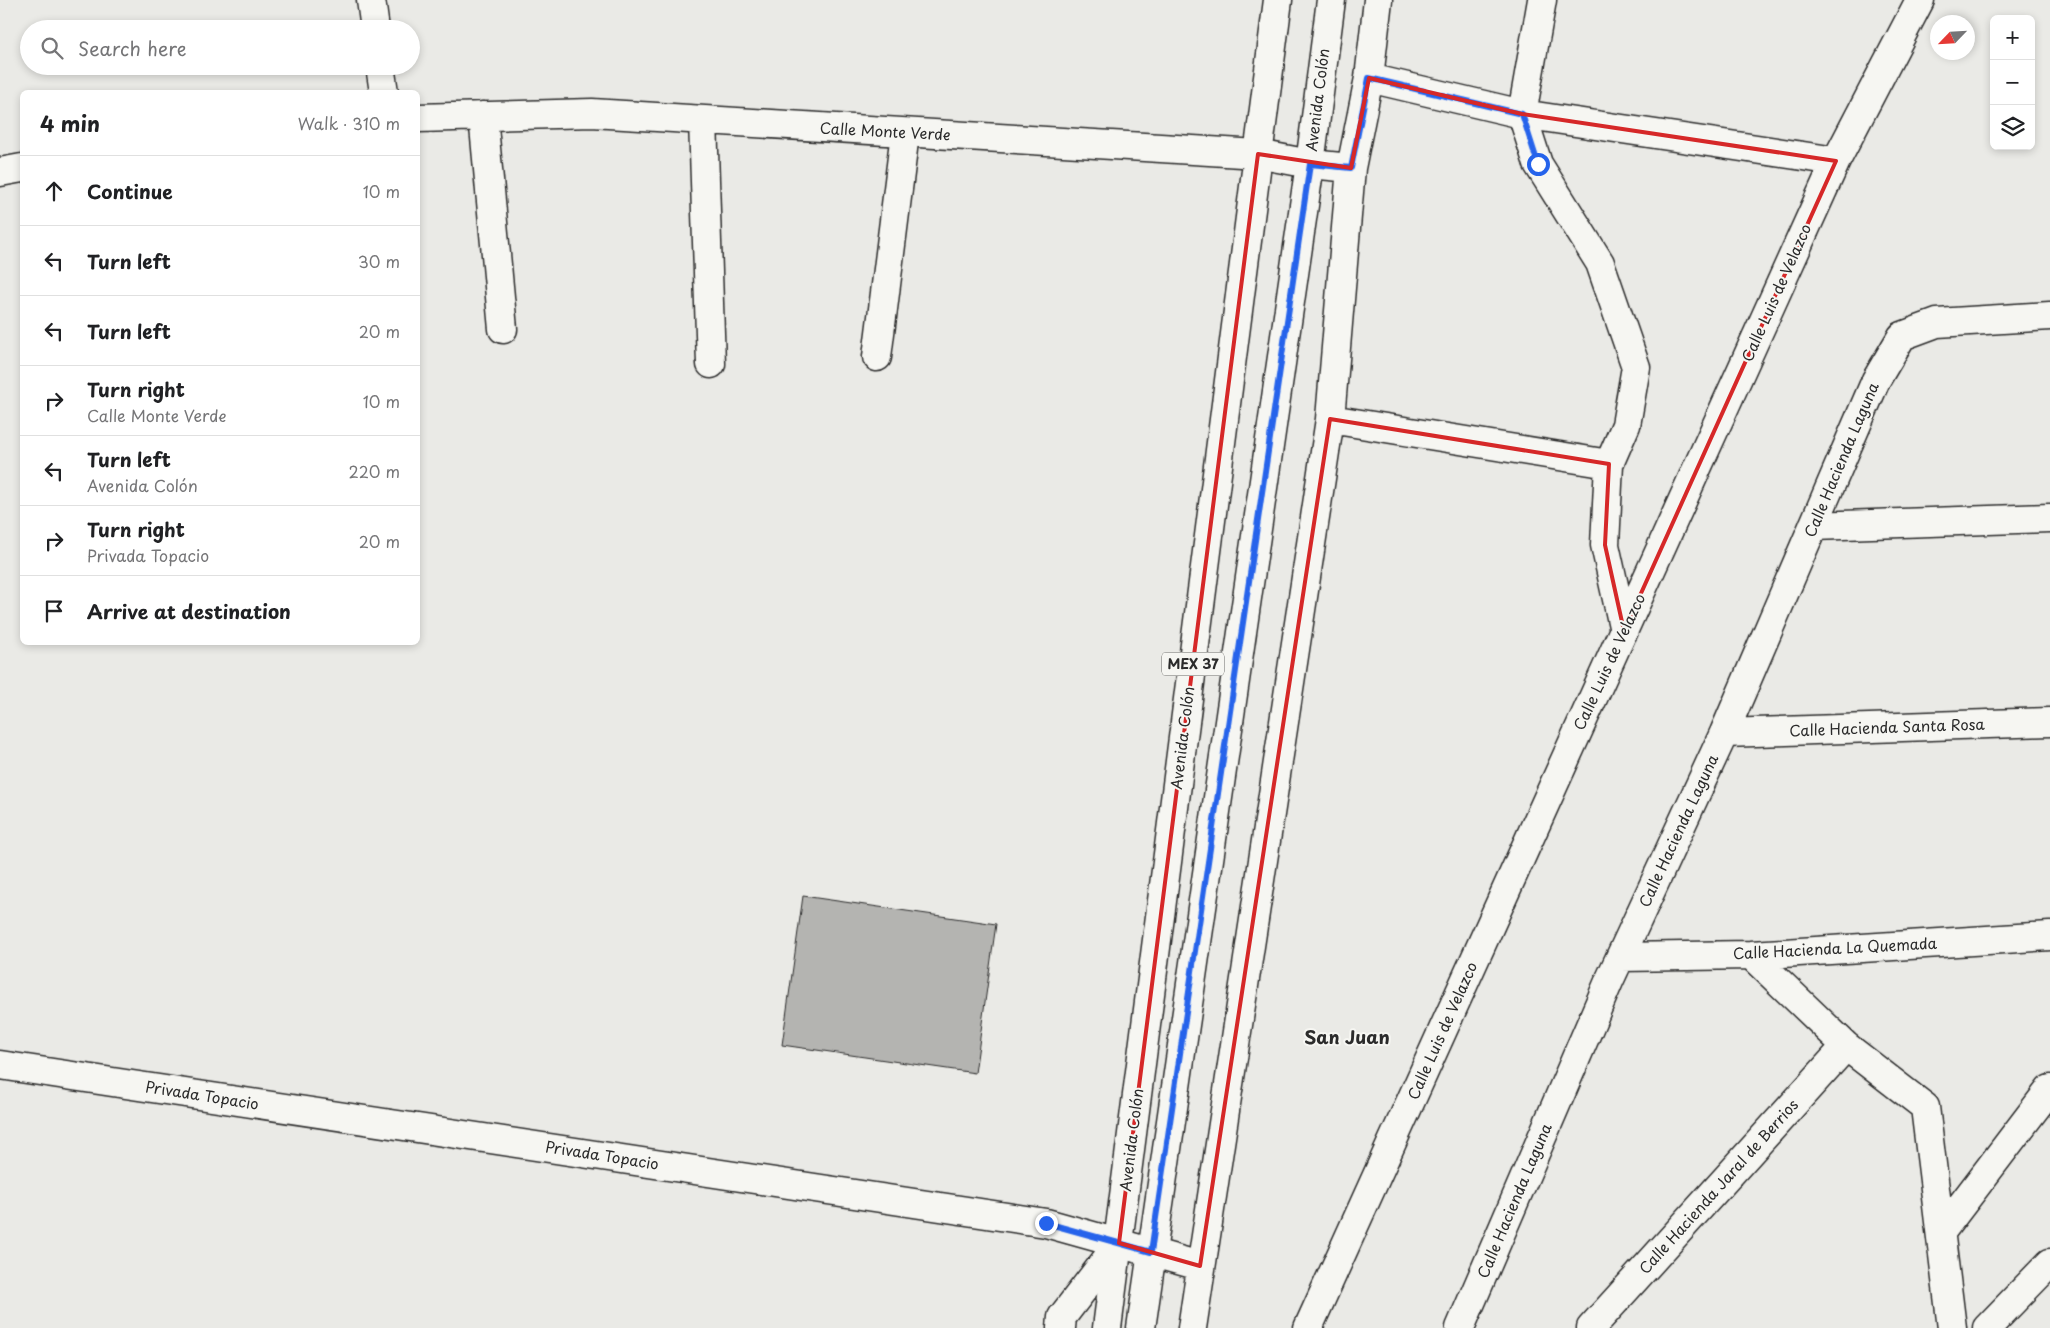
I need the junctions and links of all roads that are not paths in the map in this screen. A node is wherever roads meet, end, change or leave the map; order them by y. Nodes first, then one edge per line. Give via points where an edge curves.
1 (371, 0) edge
2 (1278, 0) edge
3 (1331, 0) edge
4 (1378, 0) edge
5 (1542, 0) edge
6 (1920, 0) edge
7 (374, 20) edge
8 (381, 75) edge
9 (1369, 78) junction
10 (384, 90) edge
11 (1522, 114) junction
12 (483, 116) junction
13 (420, 118) edge
14 (703, 120) junction
15 (905, 133) junction
16 (1258, 154) junction
17 (1836, 161) junction
18 (1310, 164) junction
19 (20, 168) edge
20 (1351, 168) junction
21 (0, 172) edge
22 (2050, 316) edge
23 (503, 330) dead end
24 (878, 357) dead end
25 (711, 364) dead end
26 (1330, 419) junction
27 (1609, 464) junction
28 (2050, 518) edge
29 (1813, 526) junction
30 (1624, 631) junction
31 (2050, 722) edge
32 (1724, 734) junction
33 (2050, 936) edge
34 (1752, 955) junction
35 (1621, 957) junction
36 (1846, 1046) junction
37 (0, 1065) edge
38 (2050, 1089) edge
39 (1942, 1232) junction
40 (1119, 1243) junction
41 (1151, 1252) junction
42 (2050, 1263) edge
43 (1200, 1266) junction
44 (1957, 1326) edge
45 (1061, 1328) edge
46 (1107, 1328) edge
47 (1141, 1328) edge
48 (1192, 1328) edge
49 (1308, 1328) edge
50 (1460, 1328) edge
51 (1590, 1328) edge
52 (1987, 1328) edge

1 - 7 street
2 - 16 street, Avenida Colón / MEX 37
3 - 18 street, Avenida Colón / MEX 37
4 - 9 street
5 - 11 street
6 - 17 street, Calle Luis de Velazco
8 - 10 street
9 - 11 street
9 - 20 street
11 - 17 street
11 - 27 street via 1538,164 1600,263 1636,367 1626,426
12 - 13 street, Calle Monte Verde
12 - 14 street, Calle Monte Verde via 592,113
12 - 23 street
14 - 15 street, Calle Monte Verde
14 - 25 street
15 - 16 street, Calle Monte Verde
15 - 24 street
16 - 18 street, Calle Monte Verde
16 - 40 street, Avenida Colón / MEX 37
17 - 30 street, Calle Luis de Velazco
18 - 20 street, Calle Monte Verde
18 - 41 street, Avenida Colón / MEX 37
19 - 21 street
20 - 26 street
22 - 29 street, Calle Hacienda Laguna via 1937,323 1902,336 1876,380
26 - 27 street
26 - 43 street
27 - 30 street via 1605,545
28 - 29 street
29 - 32 street, Calle Hacienda Laguna
30 - 49 street, Calle Luis de Velazco
31 - 32 street, Calle Hacienda Santa Rosa
32 - 35 street, Calle Hacienda Laguna
33 - 34 street, Calle Hacienda La Quemada
34 - 35 street, Calle Hacienda La Quemada
34 - 36 street
35 - 50 street, Calle Hacienda Laguna
36 - 39 street via 1925,1107
36 - 51 street, Calle Hacienda Jaral de Berrios
37 - 40 street, Privada Topacio via 1046,1223
38 - 39 street
39 - 44 street
40 - 41 street, Privada Topacio
40 - 45 street via 1062,1317
40 - 46 street, Avenida Colón / MEX 37
41 - 43 street, Privada Topacio
41 - 47 street, Avenida Colón / MEX 37
42 - 52 street
43 - 48 street

